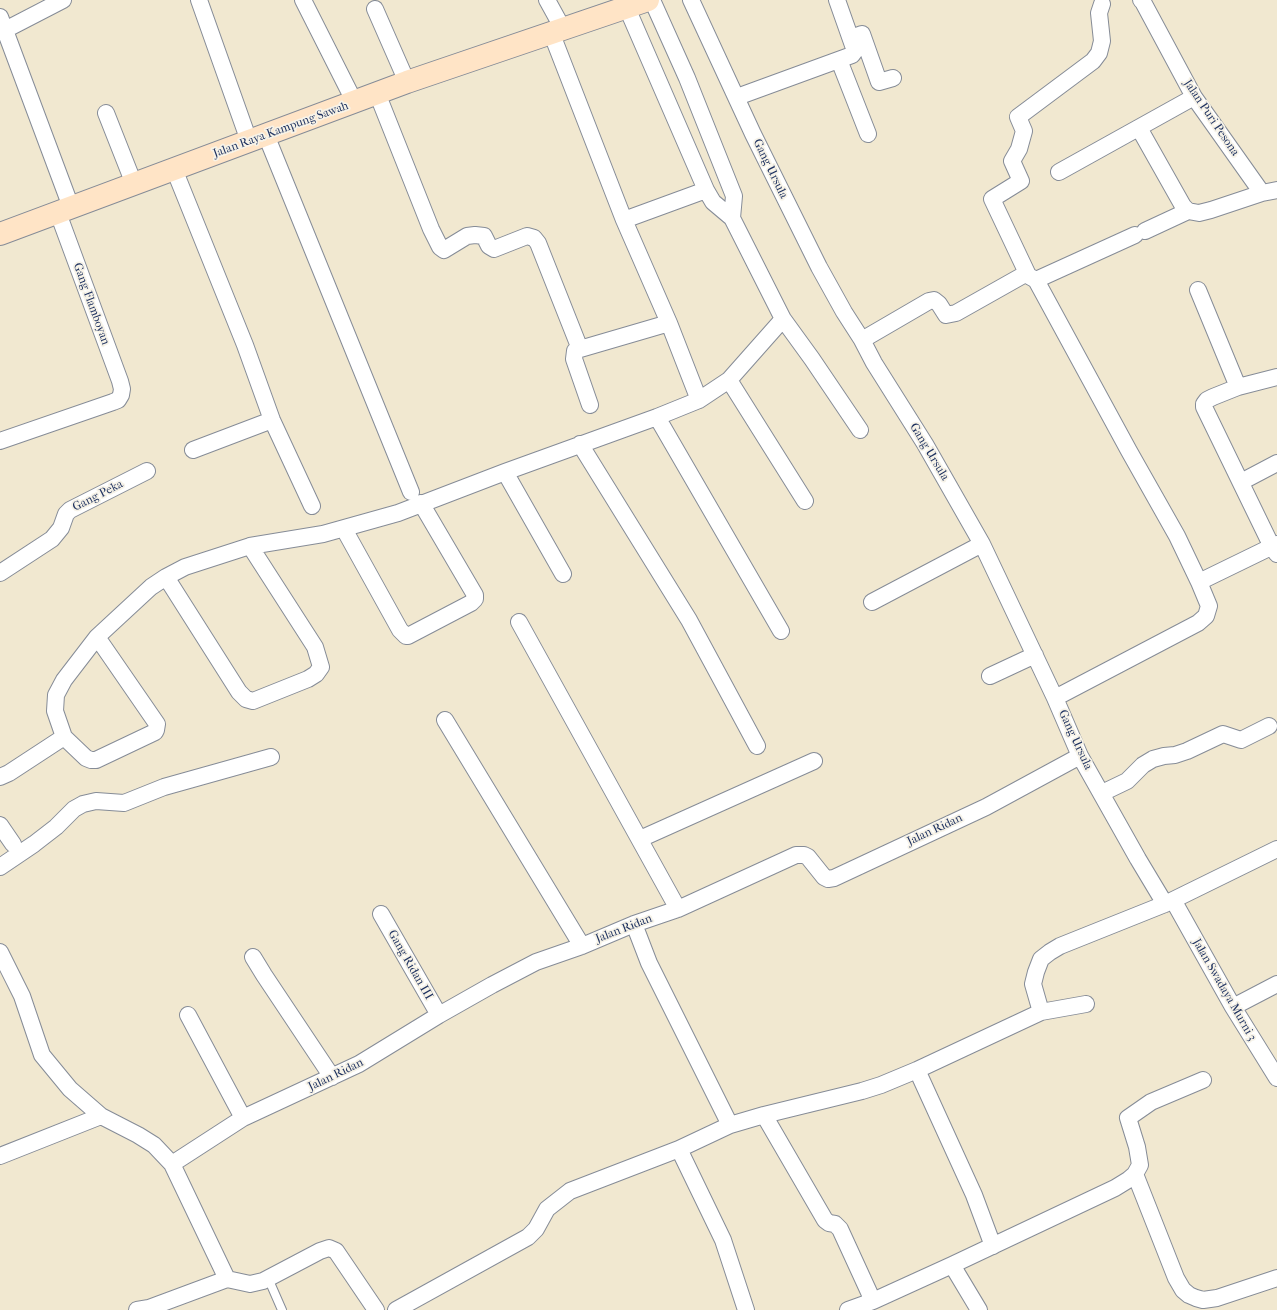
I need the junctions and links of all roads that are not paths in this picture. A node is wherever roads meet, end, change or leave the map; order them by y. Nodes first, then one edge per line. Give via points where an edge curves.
1 (63, 0) edge
2 (199, 0) edge
3 (302, 0) edge
4 (547, 0) edge
5 (648, 0) edge
6 (652, 0) edge
7 (692, 0) edge
8 (838, 0) edge
9 (1141, 0) edge
10 (1105, 1) edge
11 (627, 8) junction
12 (375, 9) dead end
13 (3, 24) edge
14 (557, 30) junction
15 (851, 38) junction
16 (839, 60) junction
17 (894, 78) dead end
18 (407, 82) junction
19 (377, 93) junction
20 (737, 97) junction
21 (1194, 97) junction
22 (355, 103) junction
23 (106, 113) dead end
24 (1139, 128) junction
25 (868, 134) dead end
26 (258, 138) junction
27 (174, 169) junction
28 (1059, 172) dead end
29 (134, 184) junction
30 (706, 190) junction
31 (1270, 192) edge
32 (64, 210) junction
33 (1188, 211) junction
34 (732, 218) junction
35 (624, 220) junction
36 (0, 234) edge
37 (1032, 276) junction
38 (1198, 290) dead end
39 (783, 319) junction
40 (669, 323) junction
41 (862, 340) junction
42 (580, 349) junction
43 (1277, 377) edge
44 (729, 380) junction
45 (1238, 387) junction
46 (699, 400) junction
47 (590, 405) dead end
48 (657, 417) junction
49 (272, 420) junction
50 (860, 430) dead end
51 (0, 441) edge
52 (580, 444) junction
53 (193, 450) dead end
54 (1277, 463) edge
55 (148, 471) dead end
56 (505, 472) junction
57 (1241, 482) junction
58 (416, 498) junction
59 (805, 501) dead end
60 (312, 506) dead end
61 (344, 529) junction
62 (982, 544) junction
63 (250, 546) junction
64 (1275, 548) edge
65 (0, 573) edge
66 (563, 574) dead end
67 (166, 577) junction
68 (1199, 582) junction
69 (872, 602) dead end
70 (519, 622) dead end
71 (781, 631) dead end
72 (97, 637) junction
73 (1035, 655) junction
74 (990, 676) dead end
75 (1055, 698) junction
76 (445, 720) dead end
77 (1269, 726) dead end
78 (64, 737) junction
79 (757, 746) dead end
80 (1080, 756) junction
81 (271, 757) dead end
82 (814, 761) dead end
83 (0, 777) edge
84 (1102, 793) junction
85 (0, 825) edge
86 (640, 839) junction
87 (13, 844) dead end
88 (1277, 849) edge
89 (0, 867) edge
90 (1169, 902) junction
91 (678, 909) junction
92 (381, 914) dead end
93 (634, 924) junction
94 (582, 946) junction
95 (0, 952) edge
96 (253, 957) dead end
97 (1277, 984) edge
98 (1086, 1004) dead end
99 (1233, 1007) junction
100 (1041, 1012) junction
101 (188, 1015) dead end
102 (439, 1015) junction
103 (917, 1070) junction
104 (332, 1077) junction
105 (1277, 1078) edge
106 (1203, 1080) dead end
107 (764, 1115) junction
108 (101, 1116) junction
109 (243, 1118) junction
110 (730, 1125) junction
111 (679, 1149) junction
112 (0, 1156) edge
113 (172, 1164) junction
114 (1135, 1174) junction
115 (993, 1246) junction
116 (952, 1265) junction
117 (268, 1278) junction
118 (1277, 1278) edge
119 (227, 1279) junction
120 (873, 1301) junction
121 (137, 1310) edge
122 (282, 1310) edge
123 (376, 1310) edge
124 (396, 1310) edge
125 (746, 1310) edge
126 (848, 1310) edge
127 (979, 1310) edge

1 - 13 street
2 - 26 street
3 - 22 street
4 - 14 street
5 - 11 street, Jalan Raya Kampung Sawah
6 - 34 street via 687,78 734,196
7 - 20 street, Gang Ursula
8 - 15 street
9 - 21 street, Jalan Puri Pesona
10 - 37 street via 1099,13 1102,41 1099,53 1093,61 1018,117 1024,131 1019,150 1012,161 1021,181 992,199
11 - 14 street, Jalan Raya Kampung Sawah
11 - 30 street
12 - 18 street
13 - 32 street, Gang Flamboyan
14 - 18 street, Jalan Raya Kampung Sawah
14 - 35 street
15 - 16 street via 855,51 852,55
15 - 17 street via 862,34 879,82
16 - 20 street
16 - 25 street
18 - 19 street, Jalan Raya Kampung Sawah
19 - 22 street, Jalan Raya Kampung Sawah
19 - 42 street via 440,247 444,250 467,236 484,236 489,246 494,249 527,236 534,238
20 - 41 street, Gang Ursula via 819,267
21 - 24 street
21 - 31 street, Jalan Puri Pesona
22 - 26 street, Jalan Raya Kampung Sawah
23 - 29 street
24 - 28 street
24 - 33 street via 1182,206
26 - 27 street, Jalan Raya Kampung Sawah
26 - 58 street
27 - 29 street, Jalan Raya Kampung Sawah
27 - 49 street via 245,345
29 - 32 street, Jalan Raya Kampung Sawah
30 - 34 street via 713,202
30 - 35 street
31 - 33 street via 1199,213
32 - 36 street, Jalan Raya Kampung Sawah
32 - 51 street, Gang Flamboyan via 120,380 121,395 113,402
33 - 37 street
34 - 39 street
35 - 40 street
37 - 41 street via 956,313 946,315 939,304 934,300 929,301
37 - 68 street via 1177,536
38 - 45 street
39 - 44 street
39 - 50 street
40 - 42 street
40 - 46 street
41 - 62 street, Gang Ursula
42 - 47 street via 575,351 574,359
43 - 45 street
44 - 46 street
44 - 59 street
45 - 57 street via 1212,397 1207,400 1204,407
46 - 48 street
48 - 52 street
48 - 71 street
49 - 53 street
49 - 60 street
52 - 56 street
52 - 79 street via 689,620
54 - 57 street
55 - 65 street, Gang Peka via 68,511 61,528 52,539
56 - 58 street
56 - 66 street
57 - 64 street
58 - 61 street via 398,513
58 - 61 street via 475,594 475,599 408,636 400,630
61 - 63 street
62 - 69 street
62 - 73 street, Gang Ursula
63 - 67 street
63 - 67 street via 315,647 321,667 308,680 253,701 246,699 239,692
64 - 68 street
67 - 72 street via 151,587
68 - 75 street via 1209,606 1206,616 1198,624
70 - 86 street
72 - 78 street via 64,680 56,695 55,711
72 - 78 street via 157,724 156,730 96,760 86,758
73 - 74 street
73 - 75 street, Gang Ursula
75 - 80 street, Gang Ursula
76 - 94 street
77 - 84 street via 1241,740 1223,734 1181,753 1153,760 1143,765 1127,781
78 - 83 street
80 - 84 street, Gang Ursula
80 - 91 street, Jalan Ridan via 986,807 834,878 824,877 808,857 796,855
81 - 89 street via 164,787 124,803 96,801 83,804 34,844
82 - 86 street
84 - 90 street, Gang Ursula via 1138,859
85 - 87 street
86 - 91 street
88 - 90 street
90 - 99 street, Jalan Swadaya Murni 3
90 - 100 street via 1060,946 1041,959 1034,984
91 - 93 street, Jalan Ridan
92 - 102 street, Gang Ridan III
93 - 94 street, Jalan Ridan
93 - 110 street via 649,963
94 - 102 street, Jalan Ridan via 536,962
95 - 108 street via 22,996 42,1055 70,1089
96 - 104 street
97 - 99 street
98 - 100 street
99 - 105 street, Jalan Swadaya Murni 3
100 - 103 street
101 - 109 street
102 - 104 street, Jalan Ridan via 359,1064
103 - 107 street via 862,1091
103 - 115 street via 974,1195
104 - 109 street, Jalan Ridan
106 - 114 street via 1151,1102 1128,1118 1140,1158 1140,1165
107 - 110 street
107 - 120 street via 826,1220 840,1230
108 - 112 street
108 - 113 street via 154,1145
109 - 113 street, Jalan Ridan
110 - 111 street
111 - 124 street via 570,1191 547,1209 536,1229 528,1237
111 - 125 street via 723,1240
113 - 119 street
114 - 115 street via 1115,1188
114 - 118 street via 1176,1278 1189,1295 1203,1300 1217,1298
115 - 116 street
116 - 120 street
116 - 127 street
117 - 119 street via 250,1284
117 - 122 lane
117 - 123 street via 329,1248 336,1251
119 - 121 street via 149,1308
120 - 126 street

